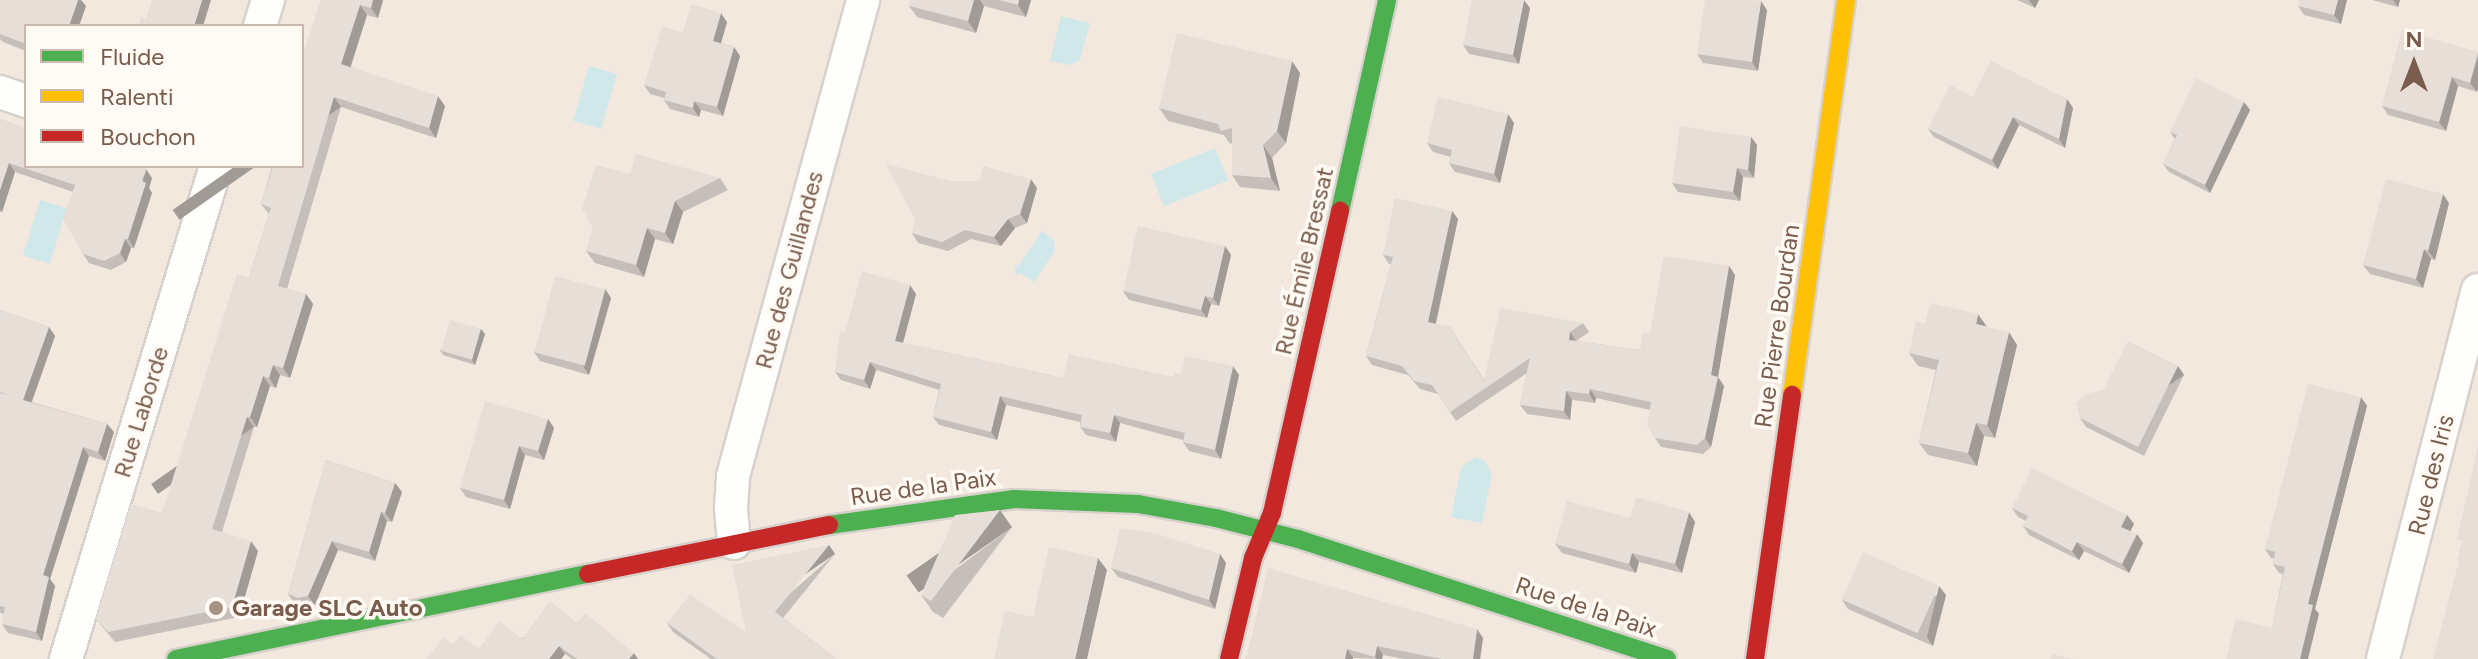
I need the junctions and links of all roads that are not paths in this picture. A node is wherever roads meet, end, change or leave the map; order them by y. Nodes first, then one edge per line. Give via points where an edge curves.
1 (268, 0) edge
2 (863, 0) edge
3 (1387, 0) edge
4 (1846, 0) edge
5 (261, 24) edge
6 (0, 92) edge
7 (24, 100) edge
8 (212, 168) edge
9 (2478, 290) edge
10 (1264, 531) junction
11 (734, 543) junction
12 (66, 659) edge
13 (176, 659) edge
14 (1229, 659) edge
15 (1667, 659) edge
16 (1755, 659) edge
17 (2383, 659) edge

1 - 5 street
2 - 11 street, Rue des Guillandes via 733,476
3 - 10 street, Rue Émile Bressat via 1276,499
4 - 16 street, Rue Pierre Bourdan
6 - 7 street
8 - 12 street, Rue Laborde
9 - 17 street, Rue des Iris
10 - 11 street, Rue de la Paix via 1138,504 1014,499 856,519
10 - 14 street, Rue Émile Bressat
10 - 15 street, Rue de la Paix
11 - 13 street, Rue de la Paix

